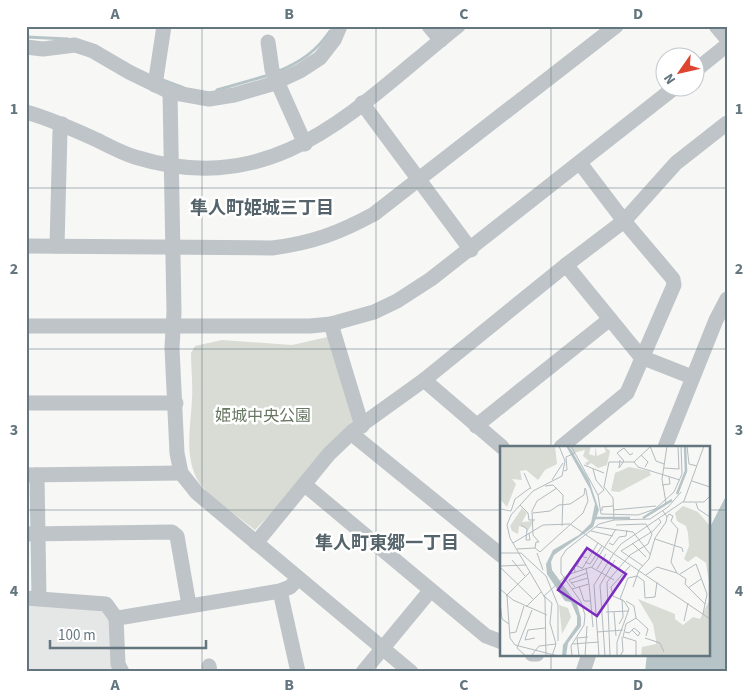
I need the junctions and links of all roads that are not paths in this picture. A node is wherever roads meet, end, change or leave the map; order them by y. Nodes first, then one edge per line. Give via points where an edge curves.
1 (164, 26) edge
2 (340, 26) edge
3 (429, 26) edge
4 (458, 26) edge
5 (616, 26) edge
6 (716, 26) edge
7 (727, 39) edge
8 (440, 40) junction
9 (268, 42) dead end
10 (727, 45) edge
11 (26, 47) edge
12 (706, 62) edge
13 (275, 77) junction
14 (156, 80) junction
15 (170, 92) junction
16 (661, 98) edge
17 (362, 103) junction
18 (26, 112) edge
19 (727, 123) edge
20 (62, 124) junction
21 (305, 144) junction
22 (580, 163) junction
23 (172, 167) junction
24 (418, 181) junction
25 (624, 221) junction
26 (26, 246) edge
27 (57, 246) junction
28 (173, 248) junction
29 (471, 250) junction
30 (566, 265) junction
31 (727, 299) edge
32 (610, 318) junction
33 (331, 324) junction
34 (26, 326) edge
35 (173, 326) junction
36 (641, 357) junction
37 (692, 377) junction
38 (424, 380) junction
39 (176, 403) junction
40 (26, 404) edge
41 (476, 426) junction
42 (358, 429) junction
43 (501, 446) edge
44 (562, 446) edge
45 (665, 446) edge
46 (182, 473) junction
47 (32, 475) edge
48 (305, 485) junction
49 (32, 534) edge
50 (256, 543) junction
51 (500, 554) edge
52 (298, 579) junction
53 (280, 591) junction
54 (430, 591) junction
55 (32, 598) edge
56 (189, 605) junction
57 (116, 618) junction
58 (500, 641) edge
59 (383, 648) junction
60 (588, 656) edge
61 (122, 672) edge
62 (298, 672) edge
63 (363, 672) edge
64 (411, 672) edge
65 (582, 672) edge

1 - 14 street
2 - 13 street via 320,58
3 - 8 street
4 - 8 street
5 - 24 street
6 - 7 street
8 - 17 street
9 - 13 street
10 - 12 street
11 - 14 street via 43,49 75,45
13 - 15 street via 234,95 209,99
13 - 21 street
14 - 15 street
15 - 23 street
16 - 22 street
17 - 21 street
17 - 24 street
18 - 20 street
19 - 25 street via 676,162
20 - 23 street via 133,157
20 - 27 street
21 - 23 street via 252,164 212,169
22 - 25 street
22 - 29 street
23 - 28 street
24 - 28 street via 374,214 324,238 272,248
24 - 29 street
25 - 30 street
25 - 36 street via 673,279 674,285
26 - 27 street
27 - 28 street
28 - 35 street
29 - 33 street via 397,301 374,312
30 - 32 street
30 - 38 street
31 - 37 street
32 - 36 street
32 - 41 street
33 - 35 street
33 - 42 street
34 - 35 street
35 - 39 street
36 - 37 street
36 - 44 street via 627,393
37 - 45 street
38 - 41 street
38 - 42 street
39 - 40 street
39 - 46 street via 176,454
41 - 43 street
42 - 48 street via 329,454
42 - 51 street via 352,434
46 - 47 street
46 - 50 street via 196,493
47 - 49 street
48 - 50 street
48 - 54 street
49 - 55 street
49 - 56 street via 172,532 176,536
50 - 52 street
52 - 53 street
52 - 59 street
53 - 56 street
53 - 62 street
54 - 58 street via 486,636
54 - 59 street
55 - 57 street via 106,604
56 - 57 street
57 - 61 street via 118,664
59 - 63 street
59 - 64 street
60 - 65 street

